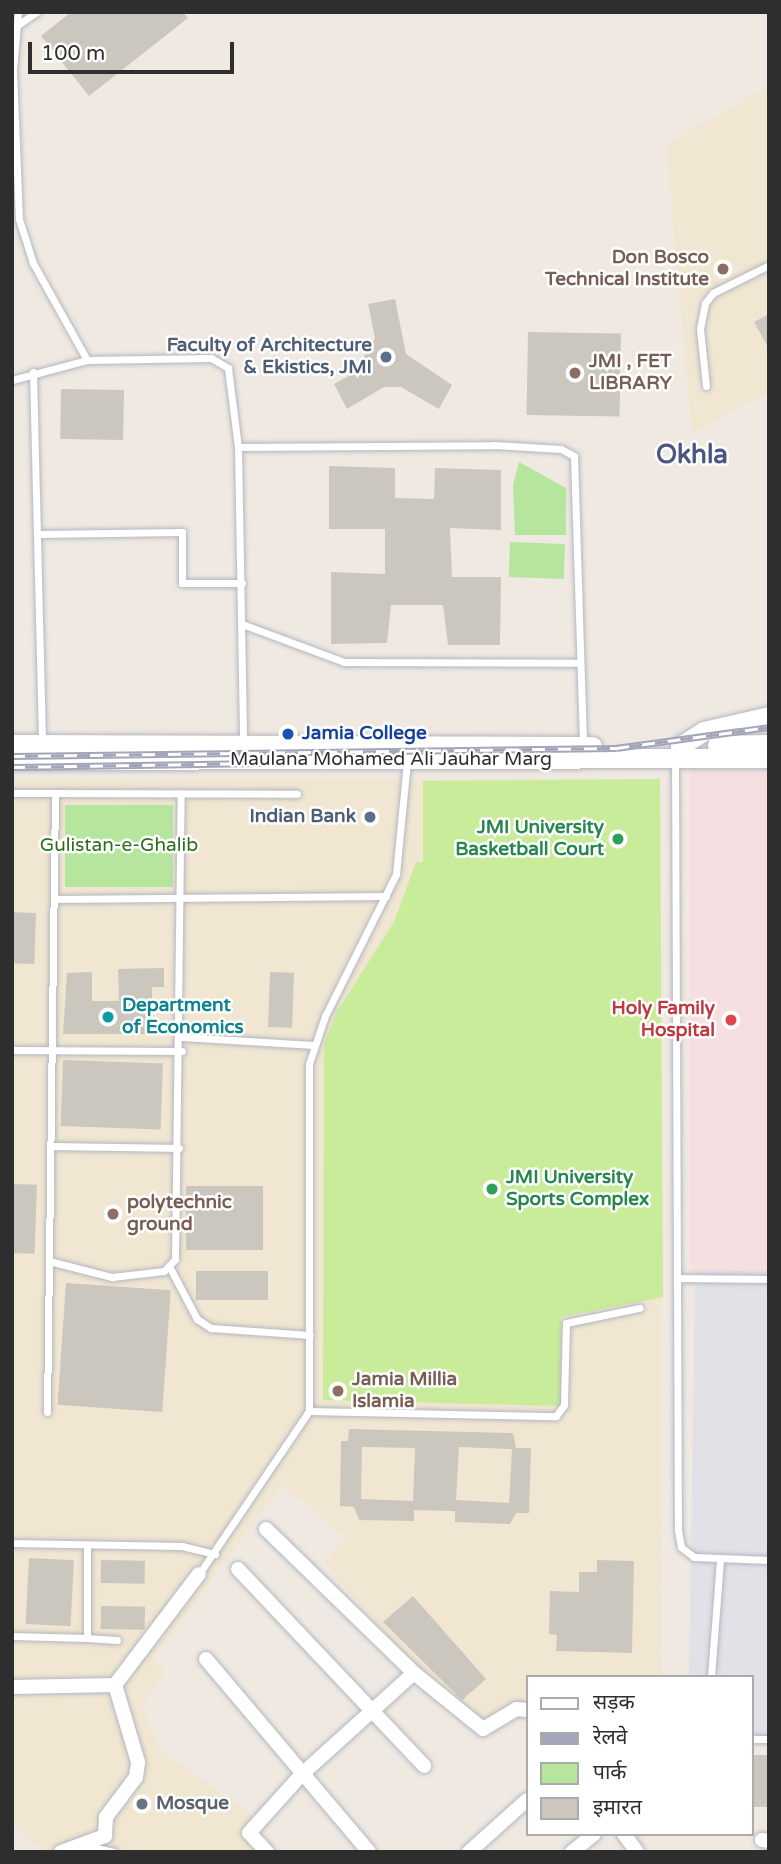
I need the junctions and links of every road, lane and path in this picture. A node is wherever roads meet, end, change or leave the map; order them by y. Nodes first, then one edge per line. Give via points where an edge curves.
1 (18, 12) edge
2 (37, 12) edge
3 (19, 24) junction
4 (769, 265) edge
5 (87, 360) junction
6 (33, 372) junction
7 (12, 380) edge
8 (706, 386) dead end
9 (238, 447) junction
10 (39, 534) junction
11 (242, 583) junction
12 (242, 624) junction
13 (580, 663) junction
14 (769, 716) edge
15 (12, 744) edge
16 (42, 744) junction
17 (769, 744) edge
18 (243, 745) junction
19 (583, 746) junction
20 (122, 753) junction
21 (679, 754) junction
22 (769, 758) edge
23 (12, 760) edge
24 (407, 761) junction
25 (12, 793) edge
26 (55, 793) junction
27 (181, 794) junction
28 (297, 794) dead end
29 (183, 895) junction
30 (386, 896) junction
31 (58, 899) junction
32 (182, 1037) junction
33 (314, 1045) junction
34 (12, 1050) edge
35 (56, 1050) junction
36 (182, 1051) junction
37 (54, 1146) junction
38 (179, 1148) junction
39 (53, 1262) junction
40 (170, 1268) junction
41 (677, 1278) junction
42 (769, 1279) edge
43 (639, 1308) dead end
44 (310, 1335) junction
45 (309, 1411) junction
46 (47, 1412) dead end
47 (266, 1529) dead end
48 (12, 1543) edge
49 (87, 1545) junction
50 (215, 1554) junction
51 (720, 1560) junction
52 (769, 1560) edge
53 (238, 1569) dead end
54 (199, 1574) joint
55 (12, 1636) edge
56 (87, 1638) junction
57 (117, 1640) dead end
58 (206, 1659) dead end
59 (414, 1673) junction
60 (711, 1675) edge
61 (115, 1685) junction
62 (12, 1687) edge
63 (376, 1709) junction
64 (526, 1710) edge
65 (424, 1766) dead end
66 (302, 1774) junction
67 (526, 1801) edge
68 (592, 1836) edge
69 (625, 1836) edge
70 (67, 1848) edge
71 (114, 1852) edge
72 (267, 1852) edge
73 (369, 1852) edge
74 (469, 1852) edge
75 (572, 1852) edge
76 (636, 1852) edge

1 - 3 lane
2 - 3 lane
3 - 5 lane via 13,70 19,219 33,263
4 - 8 lane via 713,293 705,303 700,329
5 - 6 lane
5 - 9 lane via 222,361 231,379
6 - 7 lane
6 - 10 lane
9 - 11 lane
9 - 13 lane via 494,444 569,452 577,470
10 - 11 lane via 182,532 182,583
10 - 16 lane
11 - 12 lane
12 - 13 lane via 344,662
12 - 18 lane
13 - 19 lane
14 - 21 main road via 704,731
15 - 16 main road, Maulana Mohamed Ali Jauhar Marg
16 - 20 main road, Maulana Mohamed Ali Jauhar Marg
17 - 21 main road, Maulana Mohamed Ali Jauhar Marg
18 - 19 main road, Maulana Mohamed Ali Jauhar Marg
18 - 20 main road, Maulana Mohamed Ali Jauhar Marg
19 - 21 main road, Maulana Mohamed Ali Jauhar Marg
20 - 23 main road, Maulana Mohamed Ali Jauhar Marg
20 - 24 main road, Maulana Mohamed Ali Jauhar Marg
21 - 22 main road, Maulana Mohamed Ali Jauhar Marg
21 - 24 main road, Maulana Mohamed Ali Jauhar Marg
21 - 41 lane
24 - 30 lane via 400,857
25 - 26 lane
26 - 27 lane
26 - 31 lane
27 - 28 lane
27 - 29 lane
29 - 30 lane
29 - 31 lane
29 - 32 lane
30 - 33 lane
31 - 35 lane
32 - 33 lane
32 - 36 lane
33 - 44 lane via 308,1081
34 - 35 lane
35 - 36 lane
35 - 37 lane
36 - 38 lane
37 - 38 lane
37 - 39 lane
38 - 40 lane
39 - 40 lane via 104,1276
39 - 46 lane
40 - 44 lane via 197,1318 211,1328
41 - 42 lane
41 - 51 lane via 679,1541 694,1557
43 - 45 lane via 566,1323 564,1405 556,1416
44 - 45 lane
45 - 50 lane
47 - 59 street
48 - 49 lane
49 - 50 lane via 193,1547
49 - 56 lane
50 - 54 lane
51 - 52 lane
51 - 60 lane
53 - 63 street
54 - 61 street
55 - 56 lane
56 - 57 lane
58 - 66 street
59 - 63 street
59 - 64 street via 484,1730 516,1709
61 - 62 street
61 - 70 street via 138,1769 106,1817 104,1836
63 - 65 street
63 - 66 street
66 - 72 street via 248,1834
66 - 73 street
67 - 74 street
68 - 75 street
69 - 76 street
70 - 71 lane

